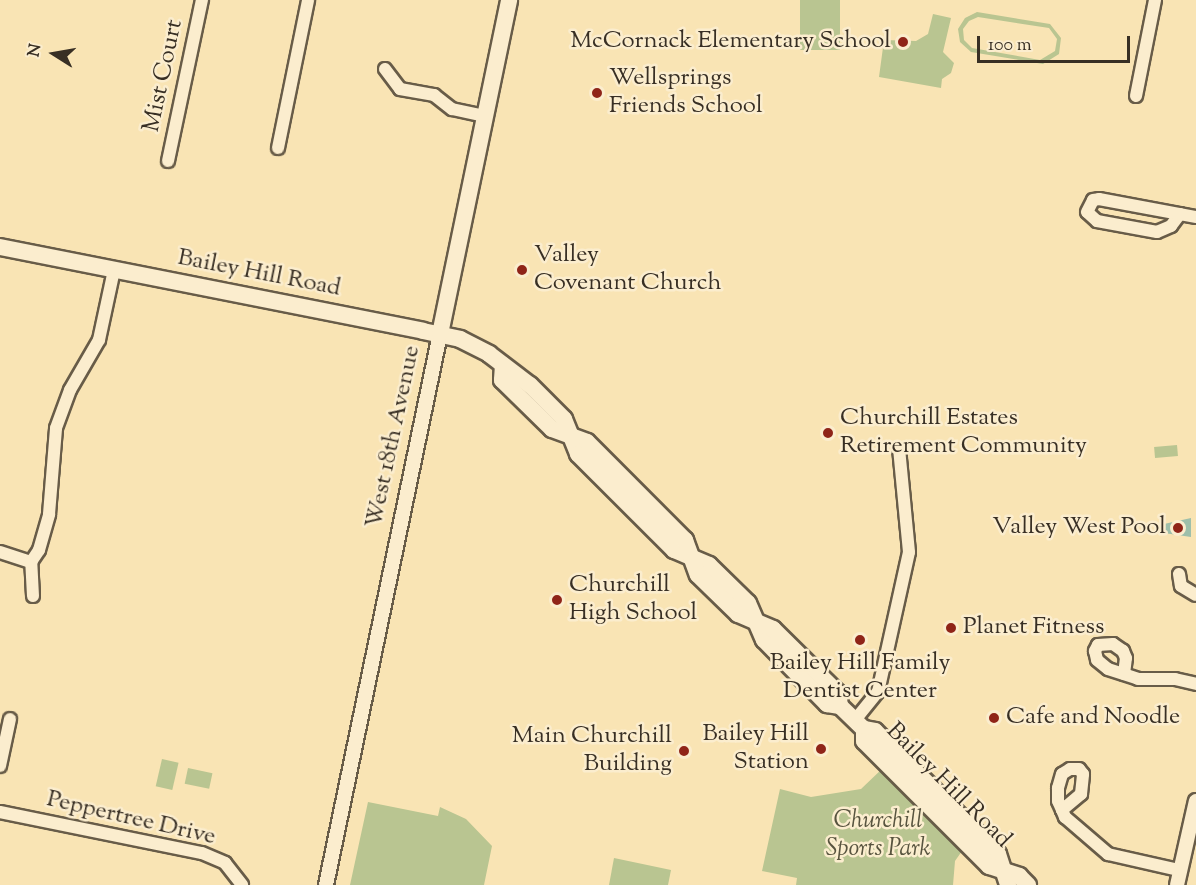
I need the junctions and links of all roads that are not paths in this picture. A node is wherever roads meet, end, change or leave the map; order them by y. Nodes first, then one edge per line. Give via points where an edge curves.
1 (201, 0) edge
2 (308, 0) edge
3 (509, 0) edge
4 (1155, 0) edge
5 (385, 69) dead end
6 (1136, 96) dead end
7 (485, 116) junction
8 (278, 147) dead end
9 (168, 161) dead end
10 (1180, 214) junction
11 (1196, 217) edge
12 (0, 247) edge
13 (114, 270) junction
14 (440, 334) junction
15 (899, 449) dead end
16 (0, 552) edge
17 (31, 562) junction
18 (1179, 574) dead end
19 (1196, 595) edge
20 (33, 596) dead end
21 (1124, 674) dead end
22 (1196, 684) edge
23 (10, 719) dead end
24 (859, 725) junction
25 (0, 766) edge
26 (940, 797) junction
27 (922, 800) junction
28 (1196, 801) edge
29 (1062, 810) dead end
30 (0, 812) edge
31 (1179, 870) junction
32 (1006, 878) edge
33 (242, 885) edge
34 (326, 885) edge
35 (1028, 885) edge
36 (1177, 885) edge

1 - 9 street, Mist Court
2 - 8 street
3 - 7 main road, West 18th Avenue
4 - 6 street
5 - 7 street via 400,89 434,95 452,108
7 - 14 main road, West 18th Avenue
10 - 10 street via 1171,226 1157,232 1097,221 1087,212 1093,200 1099,199
10 - 11 street
12 - 13 main road, Bailey Hill Road
13 - 14 main road, Bailey Hill Road
13 - 17 street via 99,340 66,399 56,428 50,514 39,550
14 - 24 main road, Bailey Hill Road via 477,346 503,365 502,381 552,429 572,436 578,454 674,550 689,554 698,575 733,608 759,622 764,640 827,704 840,706
14 - 34 street, West 18th Avenue
15 - 24 street via 909,552 878,692
16 - 17 street
17 - 20 street
18 - 19 street via 1181,586
21 - 22 street via 1138,679 1175,679
23 - 25 street
24 - 26 main road, Bailey Hill Road via 875,731
24 - 27 main road, Bailey Hill Road via 864,741
26 - 27 main road
26 - 32 main road, Bailey Hill Road via 998,854
27 - 32 main road, Bailey Hill Road
28 - 31 street
29 - 31 street via 1094,845 1108,854
30 - 33 street, Peppertree Drive via 202,853 225,864
31 - 36 street
32 - 35 main road, Bailey Hill Road via 1019,876

